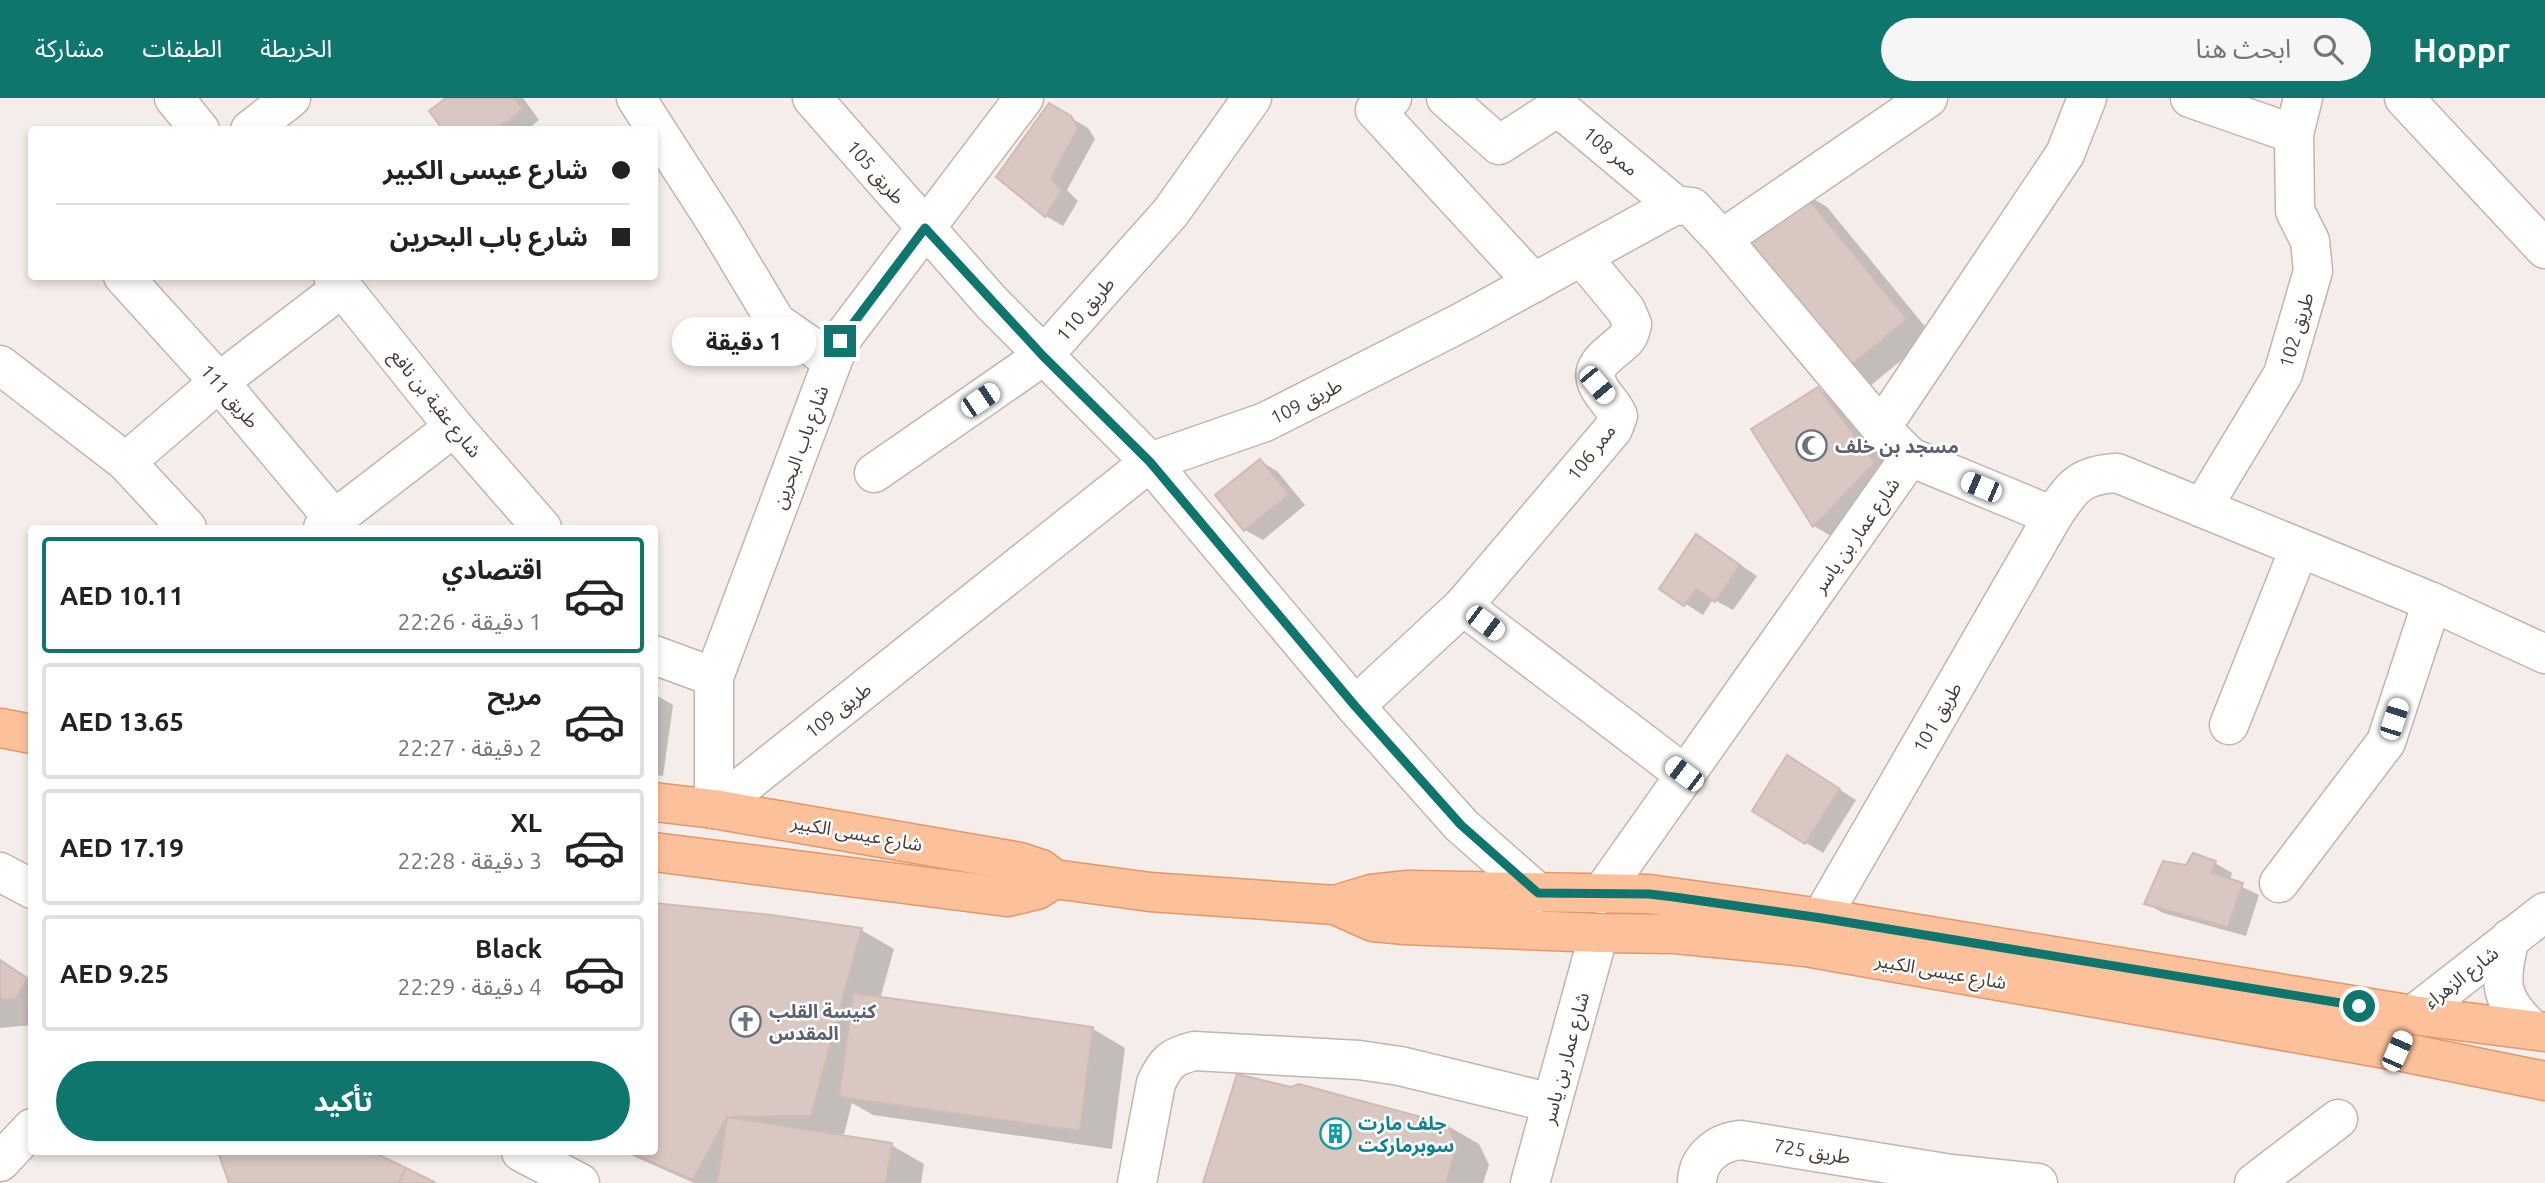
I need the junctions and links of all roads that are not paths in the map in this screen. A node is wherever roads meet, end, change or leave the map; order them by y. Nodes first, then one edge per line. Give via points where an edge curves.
1 (174, 98) edge
2 (290, 98) edge
3 (636, 98) edge
4 (812, 98) edge
5 (1024, 98) edge
6 (1252, 98) edge
7 (1392, 98) edge
8 (1446, 98) edge
9 (2087, 98) edge
10 (2190, 98) edge
11 (2404, 98) edge
12 (1918, 101) edge
13 (2299, 116) edge
14 (197, 126) edge
15 (255, 126) edge
16 (654, 126) edge
17 (658, 132) edge
18 (1675, 205) junction
19 (925, 228) junction
20 (1722, 239) junction
21 (2545, 249) edge
22 (1582, 257) junction
23 (127, 280) edge
24 (338, 282) edge
25 (1534, 283) junction
26 (1043, 356) junction
27 (832, 361) junction
28 (0, 365) edge
29 (219, 382) junction
30 (454, 427) junction
31 (1881, 428) junction
32 (1910, 457) junction
33 (126, 462) junction
34 (1150, 462) junction
35 (874, 472) dead end
36 (2202, 508) junction
37 (2053, 516) junction
38 (329, 524) edge
39 (184, 525) edge
40 (539, 525) edge
41 (2299, 549) junction
42 (2432, 602) junction
43 (1463, 606) junction
44 (2545, 653) edge
45 (658, 656) edge
46 (714, 677) junction
47 (1355, 706) junction
48 (2229, 725) dead end
49 (0, 728) edge
50 (28, 733) edge
51 (1684, 774) junction
52 (658, 802) edge
53 (714, 809) junction
54 (658, 852) edge
55 (706, 858) junction
56 (0, 872) edge
57 (1054, 879) junction
58 (2279, 883) dead end
59 (28, 887) edge
60 (1538, 893) junction
61 (1601, 894) junction
62 (1335, 905) junction
63 (2545, 912) edge
64 (1821, 918) junction
65 (1599, 933) junction
66 (2510, 939) junction
67 (2413, 1015) junction
68 (2539, 1031) edge
69 (2397, 1051) junction
70 (2545, 1081) edge
71 (1552, 1103) junction
72 (2338, 1119) dead end
73 (28, 1132) edge
74 (527, 1155) edge
75 (0, 1162) edge
76 (1947, 1179) edge
77 (580, 1183) edge
78 (1137, 1183) edge
79 (1530, 1183) edge
80 (1697, 1183) edge
81 (2038, 1183) edge
82 (2254, 1183) edge

1 - 14 street
2 - 15 street
3 - 16 street
4 - 19 street, طريق 105
5 - 19 street, شارع باب البحرين
6 - 26 street, طريق 110 via 1171,212
7 - 25 street via 1375,110
8 - 18 street, ممر 108 via 1499,145 1558,107
9 - 31 street via 2065,154
10 - 13 street, طريق 102
11 - 21 street
12 - 20 street
13 - 36 street, طريق 102 via 2295,211 2310,241 2313,271 2283,374
17 - 27 street via 776,323
18 - 20 street via 1692,206
18 - 22 street, طريق 109
19 - 26 street, طريق 105
19 - 27 street, شارع باب البحرين via 840,341
20 - 31 street
22 - 25 street, طريق 109
22 - 43 street, ممر 106 via 1626,310 1632,324 1628,337 1598,365 1595,374 1597,385 1618,416 1613,429
23 - 29 street, طريق 111
24 - 29 street
24 - 30 street, شارع عقبة بن نافع
25 - 34 street, طريق 109 via 1265,422
26 - 34 street, طريق 105
26 - 35 street, طريق 110
27 - 46 street, شارع باب البحرين
28 - 33 street
29 - 33 street
29 - 38 street, طريق 111
30 - 38 street
30 - 40 street, شارع عقبة بن نافع
31 - 32 street, شارع عمار بن ياسر
32 - 37 street
32 - 51 street, شارع عمار بن ياسر
33 - 39 street
34 - 47 street, طريق 105
34 - 53 street, طريق 109
36 - 37 street, طريق 101 via 2117,473 2095,474 2071,489
36 - 41 street, طريق 101
37 - 64 street, طريق 101
41 - 42 street, طريق 101
41 - 48 street
42 - 44 street, طريق 101
42 - 58 street via 2386,742
43 - 47 street, ممر 106
43 - 51 street
45 - 46 street
46 - 53 street, شارع باب البحرين
47 - 60 street, طريق 105 via 1461,825
49 - 50 main road
51 - 61 street, شارع عمار بن ياسر
52 - 53 main road, شارع عيسى الكبير
53 - 55 main road
53 - 57 main road, شارع عيسى الكبير via 1020,862
54 - 55 main road
55 - 57 main road via 1007,897 1037,890
56 - 59 street
57 - 62 main road, شارع عيسى الكبير via 1150,892
60 - 61 main road, شارع عيسى الكبير
60 - 62 main road, شارع عيسى الكبير via 1408,890 1371,894
61 - 64 main road, شارع عيسى الكبير via 1649,894
62 - 65 main road, شارع عيسى الكبير via 1373,922
63 - 66 street, شارع الزهراء
64 - 67 main road, شارع عيسى الكبير
65 - 69 main road, شارع عيسى الكبير via 1675,934 1806,947
65 - 71 street, شارع عمار بن ياسر
66 - 67 street, شارع الزهراء
66 - 68 street, شارع الزهراء via 2502,970 2505,993 2515,1014
67 - 68 main road, شارع عيسى الكبير
67 - 69 main road
69 - 70 main road, شارع عيسى الكبير
71 - 78 street via 1359,1060 1194,1051 1174,1056 1156,1083
71 - 79 street, شارع عمار بن ياسر
72 - 82 street
73 - 75 street
74 - 77 street
76 - 80 street, طريق 725 via 1741,1140 1709,1153 1698,1170
76 - 81 street, طريق 725

